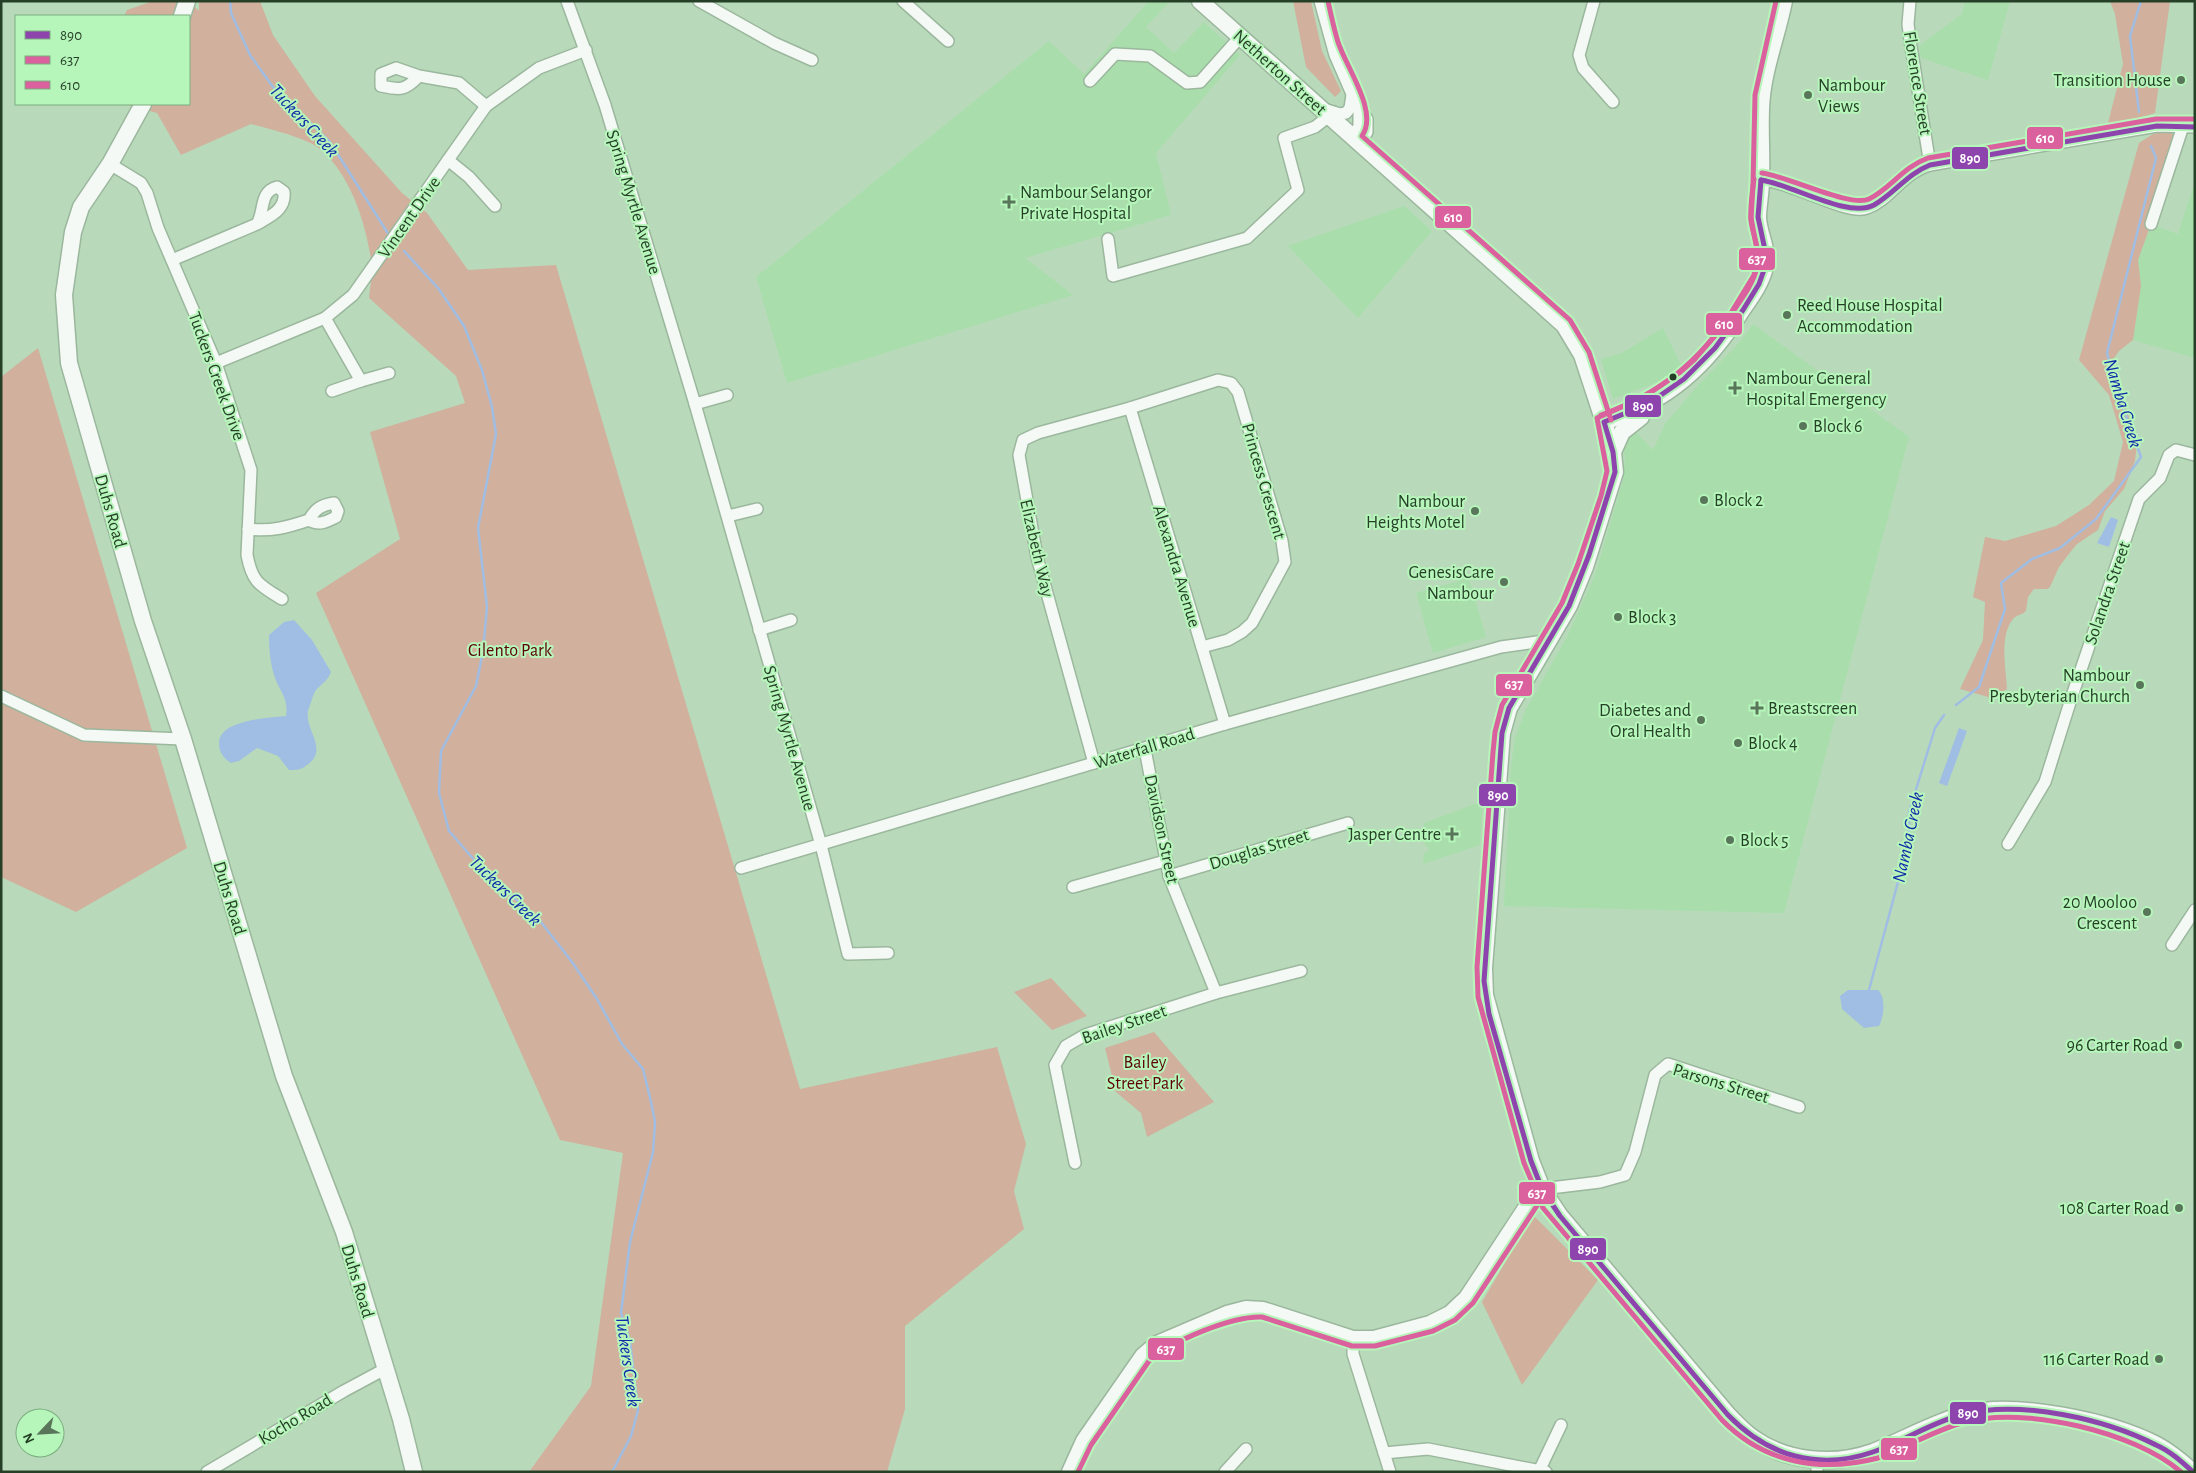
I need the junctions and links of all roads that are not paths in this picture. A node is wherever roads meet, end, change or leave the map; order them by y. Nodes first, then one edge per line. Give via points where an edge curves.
1 (187, 1) edge
2 (567, 1) edge
3 (699, 1) edge
4 (903, 1) edge
5 (1200, 1) edge
6 (1320, 1) edge
7 (1594, 1) edge
8 (1784, 1) edge
9 (1910, 1) edge
10 (182, 15) edge
11 (1240, 37) junction
12 (948, 41) dead end
13 (586, 50) junction
14 (812, 60) dead end
15 (420, 76) dead end
16 (1090, 81) dead end
17 (1352, 95) junction
18 (1614, 102) dead end
19 (142, 105) edge
20 (486, 106) junction
21 (1323, 112) junction
22 (2189, 126) edge
23 (1356, 140) junction
24 (448, 160) junction
25 (110, 164) junction
26 (1930, 165) junction
27 (1761, 180) junction
28 (495, 206) dead end
29 (257, 224) dead end
30 (2152, 224) dead end
31 (1108, 240) dead end
32 (172, 260) junction
33 (325, 318) junction
34 (216, 363) junction
35 (388, 373) dead end
36 (361, 381) junction
37 (332, 390) dead end
38 (727, 395) dead end
39 (695, 404) junction
40 (1643, 407) junction
41 (1130, 408) junction
42 (1604, 422) junction
43 (1613, 452) junction
44 (2195, 455) edge
45 (757, 509) dead end
46 (728, 516) junction
47 (309, 520) dead end
48 (248, 529) junction
49 (282, 599) dead end
50 (791, 620) dead end
51 (759, 630) junction
52 (1551, 640) junction
53 (1202, 647) junction
54 (1, 696) edge
55 (1224, 724) junction
56 (183, 739) junction
57 (1145, 749) junction
58 (1094, 763) junction
59 (1348, 822) dead end
60 (2008, 844) dead end
61 (821, 845) junction
62 (1165, 861) junction
63 (741, 868) dead end
64 (1169, 876) junction
65 (1074, 887) dead end
66 (2195, 910) edge
67 (2172, 945) dead end
68 (888, 953) dead end
69 (1301, 971) dead end
70 (1216, 993) junction
71 (1799, 1107) dead end
72 (1075, 1163) dead end
73 (1542, 1189) junction
74 (1353, 1340) junction
75 (385, 1370) junction
76 (1561, 1425) dead end
77 (1246, 1449) dead end
78 (1384, 1453) junction
79 (1817, 1466) edge
80 (1543, 1470) edge
81 (207, 1472) edge
82 (414, 1472) edge
83 (1070, 1472) edge
84 (1225, 1472) edge
85 (1390, 1472) edge
86 (2193, 1472) edge

1 - 10 street
2 - 13 street, Spring Myrtle Avenue
3 - 14 street via 774,43
4 - 12 street
5 - 11 street, Netherton Street
6 - 17 street via 1331,45
7 - 18 street via 1579,55 1583,68
8 - 27 street via 1764,80
9 - 26 street, Florence Street via 1908,24
11 - 16 street via 1200,82 1187,83 1150,56 1115,54
11 - 21 street, Netherton Street
13 - 20 street, Vincent Drive via 539,68
13 - 39 street, Spring Myrtle Avenue
15 - 20 street via 458,84
17 - 21 street via 1350,108 1344,114
17 - 23 street via 1359,110
19 - 25 street, Duhs Road
20 - 24 street, Vincent Drive
21 - 23 street, Netherton Street
21 - 31 street via 1315,128 1284,138 1298,190 1247,238 1113,276
22 - 26 street via 2157,126
22 - 30 street
23 - 42 street, Netherton Street via 1564,324 1582,355
24 - 28 street via 469,176
24 - 33 street, Vincent Drive via 353,295
25 - 32 street, Tuckers Creek Drive via 141,183
25 - 56 street, Duhs Road via 81,207 73,232 64,318 72,372 143,621
26 - 27 street via 1909,174 1875,204 1862,209 1850,209 1793,186
27 - 40 street via 1758,217 1766,263 1754,293 1708,358 1676,386
29 - 32 street
32 - 34 street, Tuckers Creek Drive
33 - 34 street, Vincent Drive
33 - 36 street
34 - 48 street, Tuckers Creek Drive via 251,470
35 - 36 street
36 - 37 street
38 - 39 street
39 - 46 street, Spring Myrtle Avenue
40 - 42 street
40 - 43 street via 1641,417 1622,432
41 - 53 street, Alexandra Avenue
41 - 53 street, Princess Crescent via 1218,380 1231,383 1238,392 1282,541 1285,562 1252,623 1228,640
41 - 58 street, Elizabeth Way via 1038,433 1023,440 1019,455 1036,557
42 - 43 street, Netherton Street
43 - 52 street via 1615,472 1592,547 1569,606
44 - 60 street, Solandra Street via 2176,450 2169,455 2160,478 2139,499 2045,782
45 - 46 street
46 - 51 street, Spring Myrtle Avenue
47 - 48 street via 286,529
48 - 49 street, Tuckers Creek Drive via 247,555 252,578
50 - 51 street
51 - 61 street, Spring Myrtle Avenue
52 - 55 street, Waterfall Road via 1501,647
52 - 73 street via 1509,708 1502,733 1484,968 1489,1014
53 - 55 street, Alexandra Avenue
54 - 56 street via 84,735
55 - 57 street, Waterfall Road
56 - 75 street, Duhs Road via 284,1076 333,1200
57 - 58 street, Waterfall Road
57 - 62 street, Davidson Street
58 - 61 street, Waterfall Road
59 - 64 street, Douglas Street
61 - 63 street, Waterfall Road
61 - 68 street, Spring Myrtle Avenue via 848,954
62 - 64 street, Davidson Street
62 - 65 street
64 - 70 street, Davidson Street
66 - 67 street
69 - 70 street, Bailey Street
70 - 72 street, Bailey Street via 1085,1035 1066,1046 1054,1065
71 - 73 street, Parsons Street via 1668,1064 1655,1076 1636,1152 1625,1175 1600,1182
73 - 74 street via 1534,1196 1459,1307 1430,1324 1386,1337
73 - 79 street via 1560,1216 1728,1416 1753,1438
74 - 78 street via 1353,1354
74 - 83 street via 1263,1310 1246,1309 1165,1340 1150,1349 1138,1363 1084,1441
75 - 81 street, Kocho Road
75 - 82 street, Duhs Road
76 - 80 street
77 - 84 street
78 - 80 street via 1428,1449
78 - 85 street
79 - 86 street via 1871,1452 1937,1424 1982,1411 2018,1409 2102,1426 2156,1445

